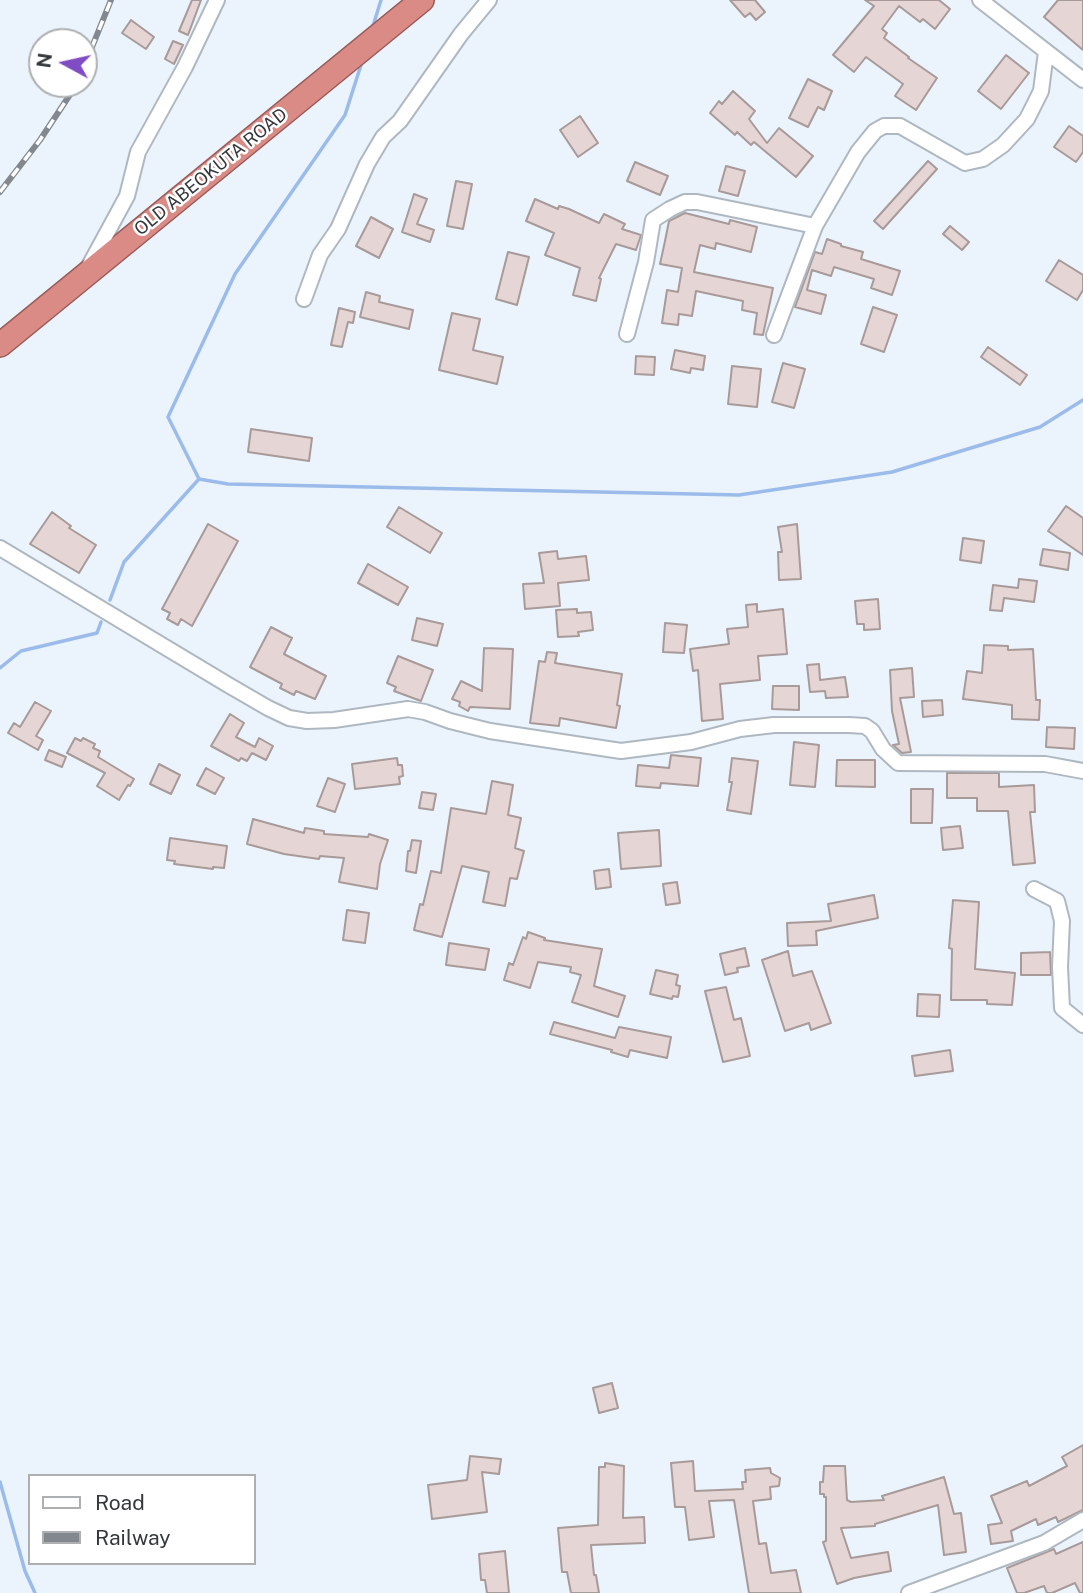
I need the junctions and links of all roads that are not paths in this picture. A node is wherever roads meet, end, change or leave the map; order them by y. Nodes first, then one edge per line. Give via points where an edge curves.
1 (217, 0) edge
2 (422, 0) edge
3 (489, 0) edge
4 (981, 0) edge
5 (1046, 52) junction
6 (1083, 80) edge
7 (815, 226) junction
8 (83, 277) junction
9 (303, 299) dead end
10 (627, 334) dead end
11 (774, 335) dead end
12 (0, 345) edge
13 (0, 548) edge
14 (1083, 771) edge
15 (1034, 889) dead end
16 (1083, 1025) edge
17 (1083, 1520) edge
18 (909, 1593) edge

1 - 8 street via 138,152 127,196
2 - 8 highway, OLD ABEOKUTA ROAD
3 - 9 street via 400,121 383,137 338,229 320,255
4 - 5 street
5 - 6 street
5 - 7 street via 1041,90 1027,119 1003,145 983,159 965,163 908,129 884,126 858,152
7 - 10 street via 697,202 670,209 653,220 649,230 646,262
7 - 11 street
8 - 12 highway, OLD ABEOKUTA ROAD
13 - 14 street via 289,718 334,720 408,709 490,731 621,751 691,742 740,729 865,726 898,763 1045,764
15 - 16 street via 1057,901 1062,921 1062,1008
17 - 18 street via 1044,1544

